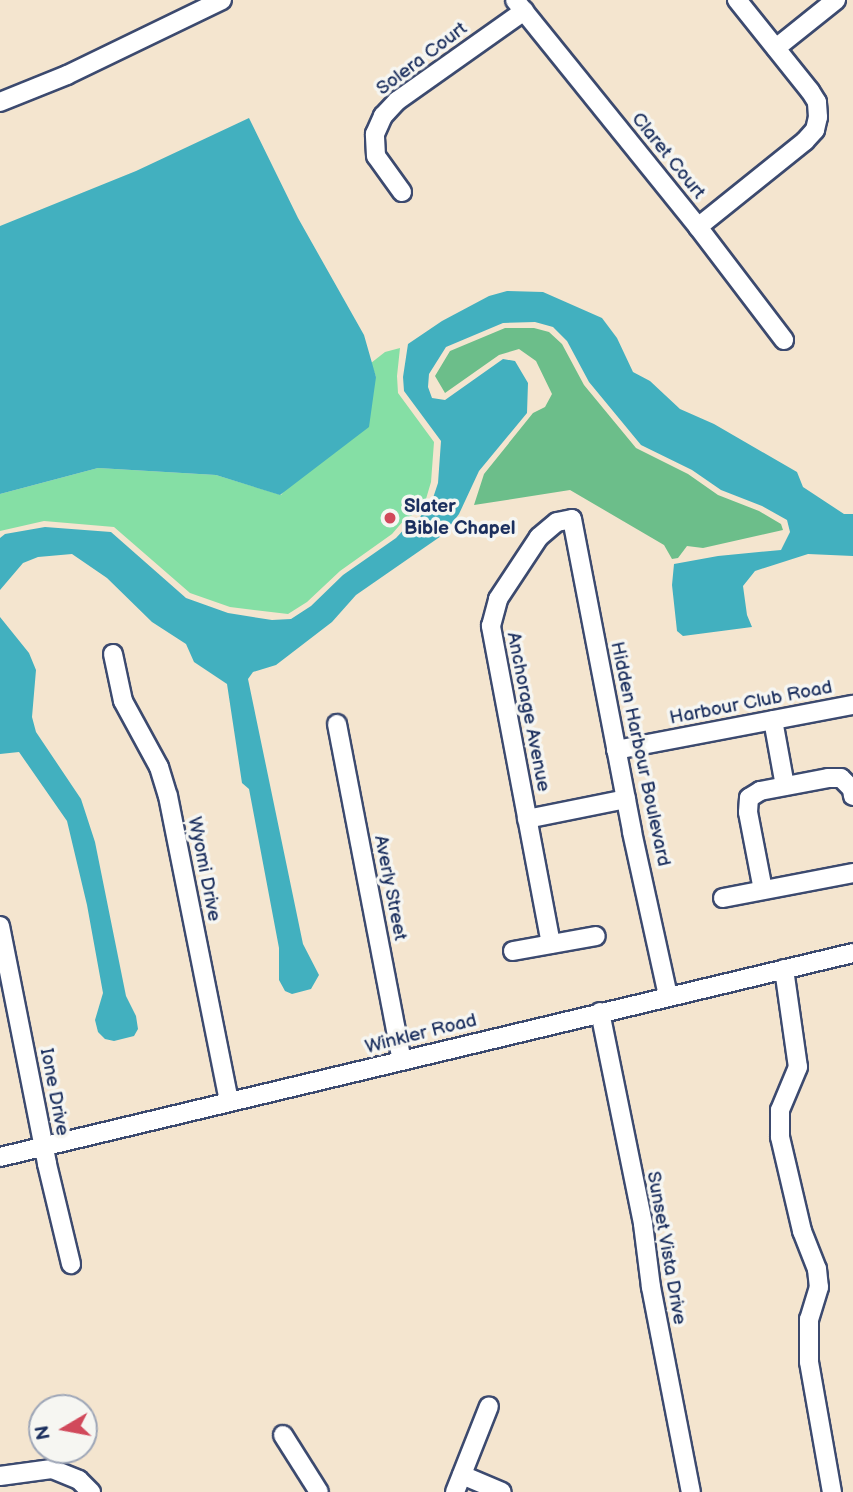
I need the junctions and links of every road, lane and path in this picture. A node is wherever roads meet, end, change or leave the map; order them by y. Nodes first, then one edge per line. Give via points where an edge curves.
1 (222, 0) edge
2 (737, 0) edge
3 (836, 0) edge
4 (520, 5) edge
5 (776, 48) junction
6 (0, 102) edge
7 (402, 192) dead end
8 (698, 227) junction
9 (785, 340) dead end
10 (572, 519) joint
11 (113, 654) dead end
12 (853, 705) edge
13 (773, 720) junction
14 (337, 724) dead end
15 (616, 750) junction
16 (785, 786) junction
17 (853, 796) edge
18 (626, 799) junction
19 (527, 819) junction
20 (853, 873) edge
21 (763, 890) junction
22 (723, 898) dead end
23 (0, 926) edge
24 (596, 936) dead end
25 (551, 944) junction
26 (513, 951) dead end
27 (853, 953) edge
28 (784, 970) junction
29 (668, 996) junction
30 (600, 1012) junction
31 (402, 1060) junction
32 (229, 1101) junction
33 (43, 1146) junction
34 (0, 1157) edge
35 (71, 1264) dead end
36 (489, 1406) dead end
37 (283, 1435) dead end
38 (0, 1476) edge
39 (458, 1484) edge
40 (91, 1492) edge
41 (319, 1492) edge
42 (502, 1492) edge
43 (691, 1492) edge
44 (832, 1492) edge

1 - 6 street
2 - 5 street
3 - 5 street
4 - 7 street, Solera Court via 383,116 375,135 376,156
4 - 8 street, Claret Court
5 - 8 street via 817,102 815,130
8 - 9 street, Claret Court
10 - 15 street, Hidden Harbour Boulevard
10 - 19 street, Anchorage Avenue via 557,522 539,537 492,612 493,640
11 - 32 street, Wyomi Drive via 123,701 159,767 168,796
12 - 13 street, Harbour Club Road
13 - 15 street, Harbour Club Road
13 - 16 street
14 - 31 street, Averly Street
15 - 18 street, Hidden Harbour Boulevard
16 - 17 street via 841,778
16 - 21 street via 749,798
18 - 19 street
18 - 29 street, Hidden Harbour Boulevard
19 - 25 street, Anchorage Avenue
20 - 21 street
21 - 22 street
23 - 33 street, Ione Drive
24 - 25 street
25 - 26 street
27 - 28 street, Winkler Road
28 - 29 street, Winkler Road
28 - 44 street via 798,1067 780,1110 780,1137 802,1231 817,1269 819,1287 809,1319 809,1362
29 - 30 street, Winkler Road
30 - 31 street, Winkler Road
30 - 43 street, Sunset Vista Drive
31 - 32 street, Winkler Road
32 - 33 street, Winkler Road
33 - 34 street, Winkler Road
33 - 35 street, Ione Drive
36 - 39 street
37 - 41 street
38 - 40 street via 52,1469 79,1480
39 - 42 street

